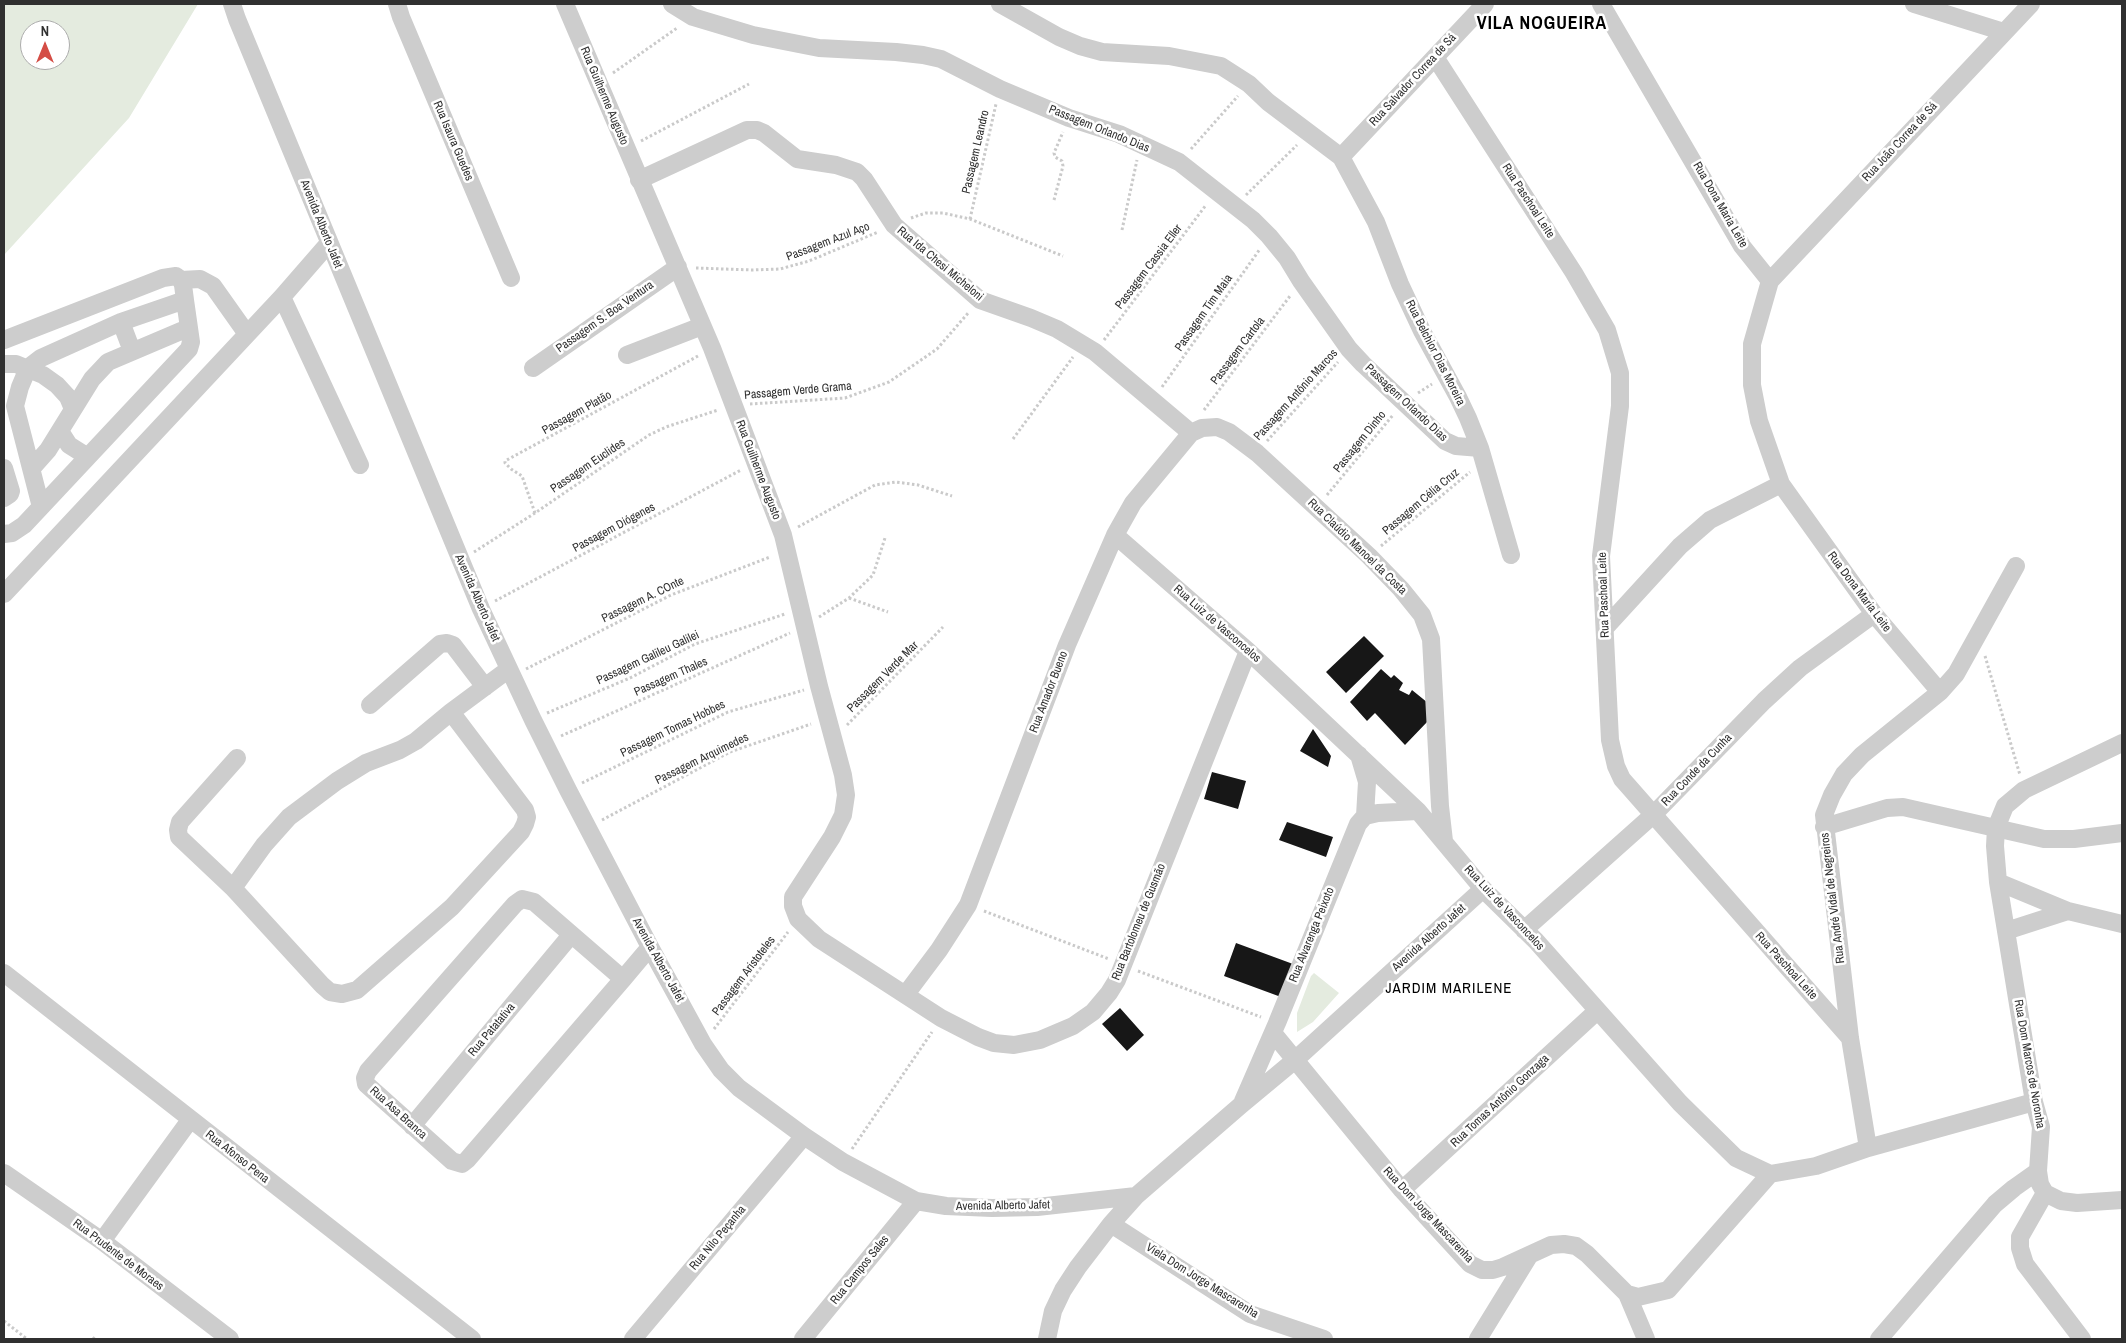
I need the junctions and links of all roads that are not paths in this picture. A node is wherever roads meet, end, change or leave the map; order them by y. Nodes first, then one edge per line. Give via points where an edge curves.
1 (232, 4) edge
2 (397, 4) edge
3 (565, 4) edge
4 (672, 4) edge
5 (1000, 4) edge
6 (1485, 4) edge
7 (1601, 4) edge
8 (1914, 4) edge
9 (2031, 4) edge
10 (2004, 32) junction
11 (1435, 57) junction
12 (1341, 157) junction
13 (639, 180) junction
14 (329, 242) junction
15 (678, 267) junction
16 (511, 278) dead end
17 (181, 280) junction
18 (1770, 281) junction
19 (282, 297) junction
20 (185, 300) junction
21 (121, 322) junction
22 (702, 326) junction
23 (188, 328) junction
24 (247, 334) junction
25 (4, 341) edge
26 (132, 351) junction
27 (628, 356) dead end
28 (4, 364) edge
29 (28, 368) junction
30 (533, 368) dead end
31 (10, 405) edge
32 (73, 410) junction
33 (60, 431) junction
34 (1189, 432) junction
35 (1482, 454) junction
36 (88, 457) junction
37 (360, 465) dead end
38 (4, 468) edge
39 (32, 468) junction
40 (1781, 484) junction
41 (4, 498) edge
42 (41, 507) junction
43 (4, 534) edge
44 (1115, 535) junction
45 (1511, 555) dead end
46 (2016, 566) dead end
47 (4, 594) edge
48 (1874, 614) junction
49 (1605, 628) junction
50 (1248, 651) junction
51 (511, 672) junction
52 (485, 687) junction
53 (1940, 692) junction
54 (370, 705) dead end
55 (451, 712) junction
56 (2122, 743) edge
57 (1359, 755) junction
58 (237, 758) dead end
59 (1418, 811) junction
60 (1653, 815) junction
61 (1365, 816) junction
62 (1824, 827) junction
63 (1996, 828) junction
64 (2122, 833) edge
65 (1444, 841) junction
66 (1998, 882) junction
67 (234, 888) junction
68 (1483, 889) junction
69 (2068, 911) junction
70 (2122, 924) edge
71 (1524, 930) junction
72 (2006, 931) junction
73 (571, 935) junction
74 (819, 939) joint
75 (650, 947) junction
76 (4, 973) edge
77 (623, 979) junction
78 (906, 994) junction
79 (1597, 1011) junction
80 (1273, 1033) junction
81 (1850, 1038) junction
82 (1295, 1060) junction
83 (2034, 1102) junction
84 (1241, 1105) junction
85 (190, 1120) junction
86 (412, 1126) junction
87 (804, 1136) junction
88 (1868, 1148) junction
89 (2038, 1171) junction
90 (4, 1172) edge
91 (1770, 1174) junction
92 (1402, 1190) junction
93 (2045, 1192) junction
94 (1136, 1196) junction
95 (2122, 1200) edge
96 (916, 1201) junction
97 (1111, 1224) junction
98 (102, 1241) junction
99 (1529, 1255) junction
100 (1627, 1294) junction
101 (229, 1339) edge
102 (472, 1339) edge
103 (633, 1339) edge
104 (803, 1339) edge
105 (1047, 1339) edge
106 (1324, 1339) edge
107 (1478, 1339) edge
108 (1646, 1339) edge
109 (1878, 1339) edge
110 (2082, 1339) edge

1 - 14 street, Avenida Alberto Jafet
2 - 16 street, Rua Isaura Guedes
3 - 13 street, Rua Guilherme Augusto
4 - 35 street, Passagem Orlando Dias via 693,17 753,35 819,48 941,59 1000,89 1069,118 1098,126 1178,162 1269,236 1363,364 1445,441
5 - 12 street via 1080,46 1102,52 1169,56 1221,66 1249,84
6 - 11 street, Rua Salvador Correa de Sá
7 - 18 street, Rua Dona Maria Leite via 1742,246
8 - 10 street
9 - 10 street, Rua João Correa de Sá
10 - 18 street, Rua João Correa de Sá
11 - 12 street, Rua Salvador Correa de Sá
11 - 49 street, Rua Paschoal Leite via 1574,273 1607,330 1620,373 1620,406 1601,556
12 - 35 street, Rua Belchior Dias Moreira via 1376,222 1400,284 1458,397
13 - 15 street, Rua Guilherme Augusto
13 - 34 street, Rua Ida Chesi Micheloni via 747,130 757,130 798,159 857,172 894,225 980,300 1057,329 1088,348
14 - 19 street
14 - 51 street, Avenida Alberto Jafet via 481,608
15 - 22 street, Rua Guilherme Augusto
15 - 30 street, Passagem S. Boa Ventura
17 - 20 street
17 - 24 street via 200,280 213,286
17 - 25 street via 170,276 163,278
18 - 40 street, Rua Dona Maria Leite via 1752,344 1752,386 1759,421
19 - 24 street
19 - 37 street
20 - 21 street
20 - 23 street
21 - 26 street
21 - 29 street via 41,358
22 - 27 street
22 - 74 street, Rua Guilherme Augusto via 785,543 846,795 844,809 832,837 796,891 793,906 798,919
23 - 26 street
23 - 36 street via 189,349
24 - 47 street
26 - 32 street via 99,370
28 - 29 street
29 - 31 street
29 - 32 street via 57,385 68,397
31 - 39 street
32 - 33 street
33 - 36 street via 69,445
33 - 39 street
34 - 44 street, Rua Amador Bueno via 1133,502
34 - 65 street, Rua Claúdio Manoel da Costa via 1210,426 1228,432 1257,453 1369,556 1422,615 1432,639
35 - 45 street, Rua Belchior Dias Moreira
36 - 42 street
38 - 41 street via 11,491
39 - 42 street
40 - 48 street, Rua Dona Maria Leite
40 - 49 street via 1710,520 1680,546
42 - 43 street via 24,525
44 - 50 street, Rua Luiz de Vasconcelos
44 - 78 street, Rua Amador Bueno via 1067,646 968,905
46 - 53 street, Rua André Vidal de Negreiros via 1956,674
48 - 53 street, Rua Dona Maria Leite
48 - 60 street, Rua Conde da Cunha via 1800,668
49 - 60 street, Rua Paschoal Leite via 1610,740 1616,766 1622,779
50 - 57 street, Rua Luiz de Vasconcelos
50 - 78 street, Rua Bartolomeu de Gusmão via 1117,980 1093,1012 1073,1026 1040,1040 1014,1045 978,1037 941,1018
51 - 52 street
51 - 75 street, Avenida Alberto Jafet via 544,743
52 - 54 street via 453,646 440,644
52 - 55 street
53 - 62 street, Rua André Vidal de Negreiros via 1862,755 1844,774 1824,815
55 - 67 street via 416,741 366,763 289,817 264,845
55 - 67 street via 525,810 525,824 452,907 357,990 342,994 330,992
56 - 63 street via 2024,790 2005,806
57 - 59 street, Rua Luiz de Vasconcelos
57 - 61 street via 1367,782
58 - 67 street via 180,822 178,830 184,843
59 - 61 street via 1388,811
59 - 65 street, Rua Luiz de Vasconcelos
60 - 71 street, Rua Conde da Cunha
60 - 81 street, Rua Paschoal Leite
61 - 80 street, Rua Alvarenga Peixoto via 1354,831
62 - 63 street via 1887,808 1903,807
62 - 81 street, Rua André Vidal de Negreiros
63 - 64 street via 2044,840
63 - 66 street, Rua Dom Marcos de Noronha
65 - 68 street, Rua Luiz de Vasconcelos
66 - 69 street
66 - 72 street, Rua Dom Marcos de Noronha
68 - 71 street, Rua Luiz de Vasconcelos
68 - 82 street, Avenida Alberto Jafet
69 - 70 street
69 - 72 street
71 - 79 street, Rua Luiz de Vasconcelos
72 - 83 street, Rua Dom Marcos de Noronha
73 - 77 street, Rua Asa Branca
73 - 86 street, Rua Patatativa
73 - 86 street, Rua Asa Branca via 534,902 522,900 516,904 368,1071 366,1084
74 - 78 street, Rua Bartolomeu de Gusmão
75 - 77 street, Rua Asa Branca
75 - 87 street, Avenida Alberto Jafet via 721,1070 739,1088
76 - 85 street, Rua Afonso Pena
77 - 86 street, Rua Asa Branca via 462,1164 452,1161
79 - 91 street, Rua Luiz de Vasconcelos via 1680,1103 1736,1158
79 - 92 street, Rua Tomas Antônio Gonzaga
80 - 82 street, Rua Dom Jorge Mascarenha
80 - 84 street, Rua Alvarenga Peixoto
81 - 88 street, Rua André Vidal de Negreiros
82 - 84 street, Avenida Alberto Jafet
82 - 92 street, Rua Dom Jorge Mascarenha
83 - 88 street
83 - 89 street, Rua Dom Marcos de Noronha via 2041,1127
84 - 94 street, Avenida Alberto Jafet
85 - 98 street
85 - 102 street, Rua Afonso Pena
87 - 96 street, Avenida Alberto Jafet via 843,1162
87 - 103 street, Rua Nilo Peçanha
88 - 91 street via 1816,1166
89 - 93 street
89 - 109 street via 1995,1204
90 - 98 street, Rua Prudente de Moraes
91 - 100 street via 1668,1290 1638,1297
92 - 99 street, Rua Dom Jorge Mascarenha via 1470,1264 1482,1270 1493,1270
93 - 95 street via 2061,1201 2077,1203
93 - 110 street via 2020,1237 2020,1248 2025,1264
94 - 96 street, Avenida Alberto Jafet via 1037,1207 946,1206
94 - 97 street
96 - 104 street, Rua Campos Sales
97 - 105 street via 1063,1290 1053,1311
97 - 106 street, Viela Dom Jorge Mascarenha via 1250,1314
98 - 101 street, Rua Prudente de Moraes
99 - 100 street, Rua Dom Jorge Mascarenha via 1551,1245 1576,1246
99 - 107 street
100 - 108 street

